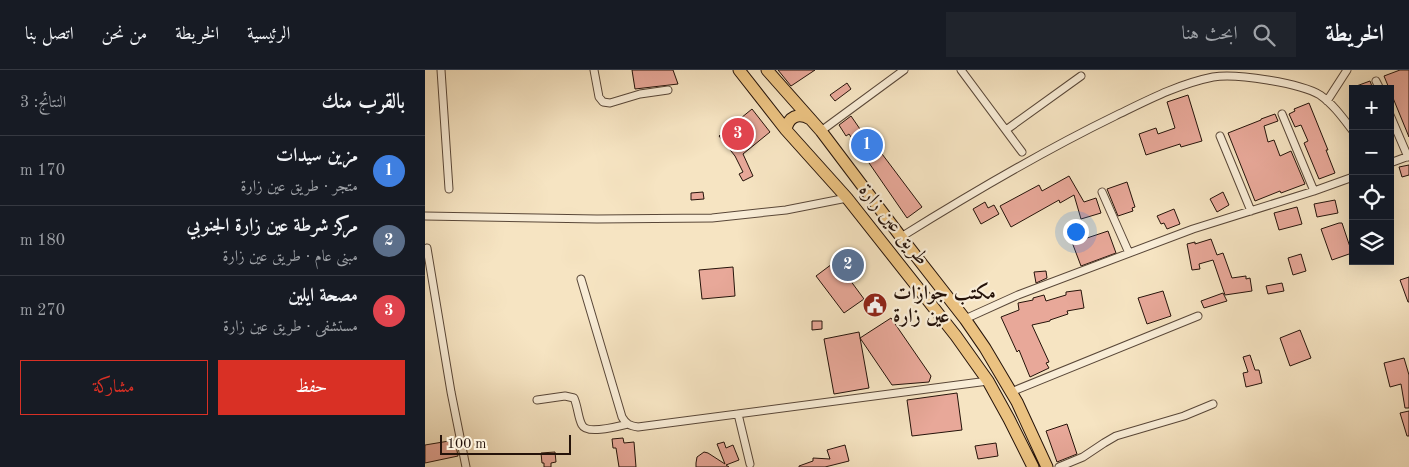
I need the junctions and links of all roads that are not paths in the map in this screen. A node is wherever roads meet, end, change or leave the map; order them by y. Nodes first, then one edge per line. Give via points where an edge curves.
1 (441, 70) edge
2 (593, 70) edge
3 (739, 70) edge
4 (767, 70) edge
5 (904, 70) edge
6 (961, 70) edge
7 (1347, 70) edge
8 (1081, 76) dead end
9 (1376, 81) dead end
10 (1378, 85) edge
11 (668, 90) dead end
12 (1327, 100) junction
13 (1282, 114) dead end
14 (810, 119) junction
15 (1394, 124) edge
16 (785, 130) junction
17 (1006, 130) junction
18 (1352, 130) edge
19 (821, 131) junction
20 (1220, 136) dead end
21 (1022, 152) dead end
22 (1408, 157) edge
23 (1394, 162) edge
24 (1349, 178) edge
25 (449, 189) dead end
26 (1314, 191) junction
27 (1102, 192) dead end
28 (847, 198) junction
29 (1251, 211) junction
30 (425, 216) edge
31 (901, 237) junction
32 (427, 248) dead end
33 (1129, 253) junction
34 (581, 279) dead end
35 (1198, 316) dead end
36 (965, 319) junction
37 (988, 381) junction
38 (1011, 392) junction
39 (537, 400) dead end
40 (1213, 404) dead end
41 (738, 414) junction
42 (628, 424) junction
43 (750, 464) dead end
44 (466, 467) edge
45 (1033, 467) edge
46 (1047, 467) edge
47 (1059, 467) edge

1 - 25 street
2 - 11 street via 599,97 607,103
3 - 16 main road, طريق عين زارة
4 - 14 main road, طريق عين زارة
5 - 19 street
6 - 17 street
7 - 12 street
8 - 17 street
9 - 10 street
12 - 18 street
12 - 31 street via 1304,88 1246,77 1214,77 1191,82 1067,140
13 - 26 street
14 - 16 main road via 796,116
14 - 19 main road, طريق عين زارة
15 - 22 street
16 - 28 main road, طريق عين زارة
17 - 21 street
19 - 31 main road, طريق عين زارة
20 - 29 street
22 - 23 street
24 - 26 street
26 - 29 street
27 - 33 street
28 - 30 street via 785,210 712,218
28 - 37 main road, طريق عين زارة
29 - 33 street
31 - 36 main road, طريق عين زارة
32 - 44 street
33 - 36 street
34 - 42 street via 620,409
35 - 38 street
36 - 38 main road, طريق عين زارة
37 - 41 street
37 - 45 main road, طريق عين زارة
38 - 46 main road, طريق عين زارة
39 - 42 street via 574,398 581,425 588,430
40 - 47 street via 1116,436 1083,458
41 - 42 street via 638,427
41 - 43 street

